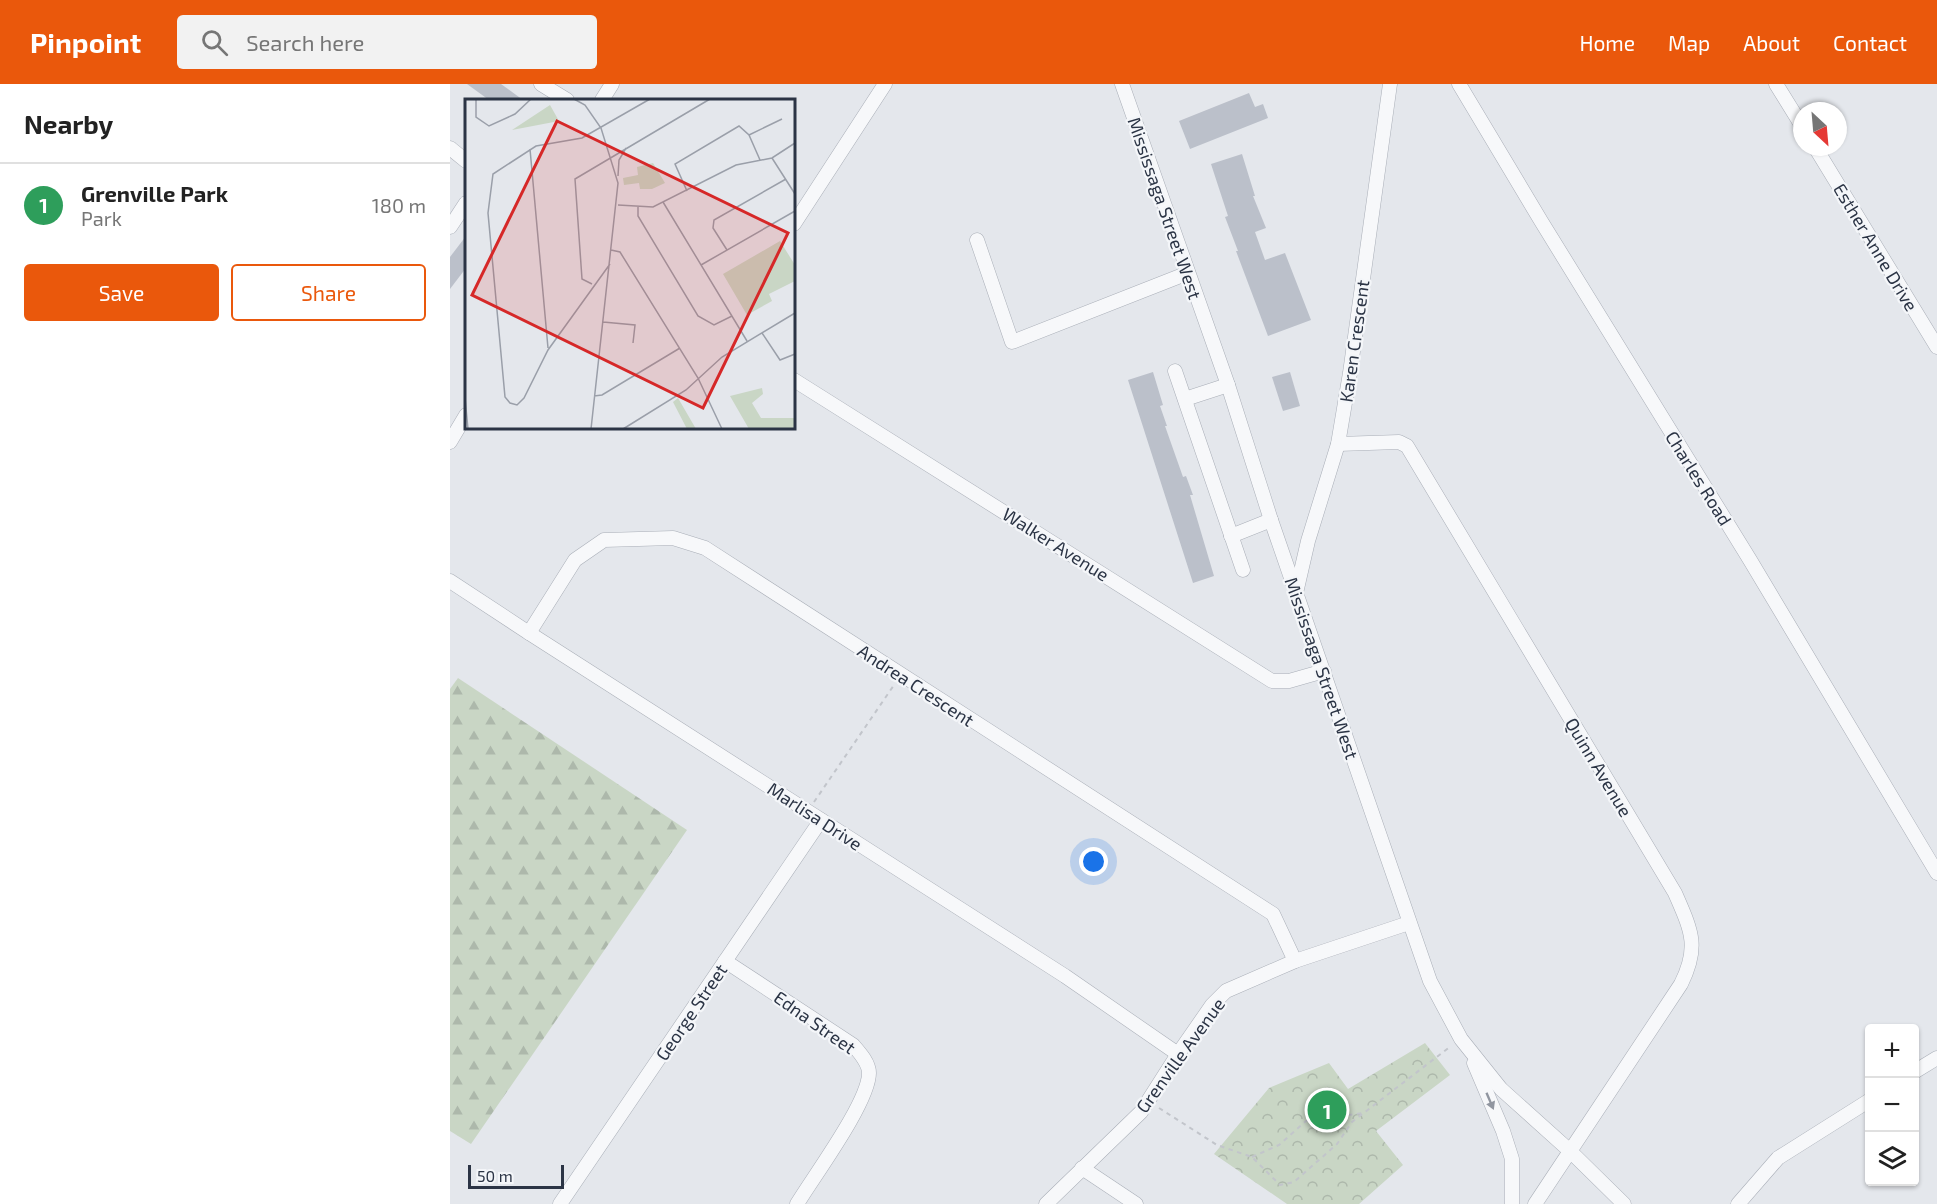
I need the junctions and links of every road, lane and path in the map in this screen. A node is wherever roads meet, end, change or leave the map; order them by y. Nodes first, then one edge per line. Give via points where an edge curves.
1 (541, 84) edge
2 (612, 84) edge
3 (885, 84) edge
4 (1122, 84) edge
5 (1390, 84) edge
6 (1460, 84) edge
7 (1776, 84) edge
8 (565, 99) edge
9 (603, 99) edge
10 (1793, 111) edge
11 (450, 148) edge
12 (1820, 156) edge
13 (465, 160) edge
14 (465, 204) edge
15 (795, 222) edge
16 (450, 227) edge
17 (977, 240) dead end
18 (1188, 273) junction
19 (1937, 347) edge
20 (1175, 371) dead end
21 (795, 381) edge
22 (1228, 384) junction
23 (1185, 399) junction
24 (465, 417) edge
25 (450, 442) edge
26 (1338, 444) junction
27 (1271, 520) junction
28 (1231, 536) junction
29 (1243, 570) dead end
30 (450, 580) edge
31 (1296, 593) junction
32 (529, 633) junction
33 (1324, 671) junction
34 (900, 675) junction
35 (808, 812) junction
36 (821, 820) junction
37 (1937, 873) edge
38 (1409, 923) junction
39 (725, 961) junction
40 (1295, 961) junction
41 (1464, 1043) junction
42 (1178, 1054) junction
43 (1937, 1058) edge
44 (1919, 1069) edge
45 (1149, 1101) junction
46 (1865, 1103) edge
47 (1364, 1113) junction
48 (1570, 1151) junction
49 (1252, 1157) junction
50 (1082, 1168) junction
51 (560, 1204) edge
52 (797, 1204) edge
53 (1046, 1204) edge
54 (1136, 1204) edge
55 (1512, 1204) edge
56 (1535, 1204) edge
57 (1624, 1204) edge
58 (1738, 1204) edge

1 - 8 street
2 - 9 street
3 - 15 street
4 - 18 street, Mississaga Street West
5 - 26 street, Karen Crescent
6 - 37 street, Charles Road
7 - 10 street
11 - 13 street
12 - 19 street, Esther Anne Drive
14 - 16 street
17 - 18 street via 1012,342
18 - 22 street, Mississaga Street West
20 - 23 street
21 - 33 street, Walker Avenue via 1272,681 1289,681
22 - 23 street
22 - 27 street, Mississaga Street West
23 - 28 street
24 - 25 street
26 - 31 street, Karen Crescent
26 - 48 street, Quinn Avenue via 1399,442 1407,446 1675,893 1688,923 1693,948 1690,967
27 - 28 street
27 - 31 street, Mississaga Street West
28 - 29 street
30 - 32 street, Marlisa Drive
31 - 33 street, Mississaga Street West
32 - 34 street, Andrea Crescent via 576,560 604,540 673,538 705,548
32 - 35 street, Marlisa Drive
33 - 38 street, Mississaga Street West
34 - 35 path
34 - 40 street, Andrea Crescent via 1272,914
35 - 36 street, Marlisa Drive
36 - 39 street, George Street
36 - 42 street, Marlisa Drive via 1065,976
38 - 40 street, Grenville Avenue
38 - 41 street, Mississaga Street West via 1430,981
39 - 51 street, George Street
39 - 52 street, Edna Street via 853,1045 870,1071 861,1102
40 - 42 street, Grenville Avenue via 1226,991
41 - 47 path
41 - 48 street, Mississaga Street West via 1501,1089
41 -> 55 street via 1510,1150 1514,1167
42 - 45 street, Grenville Avenue
43 - 44 street
45 - 49 path via 1217,1145
45 - 50 street, Grenville Avenue
46 - 58 street via 1778,1158
47 - 49 path via 1306,1120 1279,1145
47 - 49 path via 1352,1122 1337,1144 1294,1182 1280,1185
48 - 56 street
48 - 57 street, Mississaga Street West
50 - 53 street, Grenville Avenue
50 - 54 street

